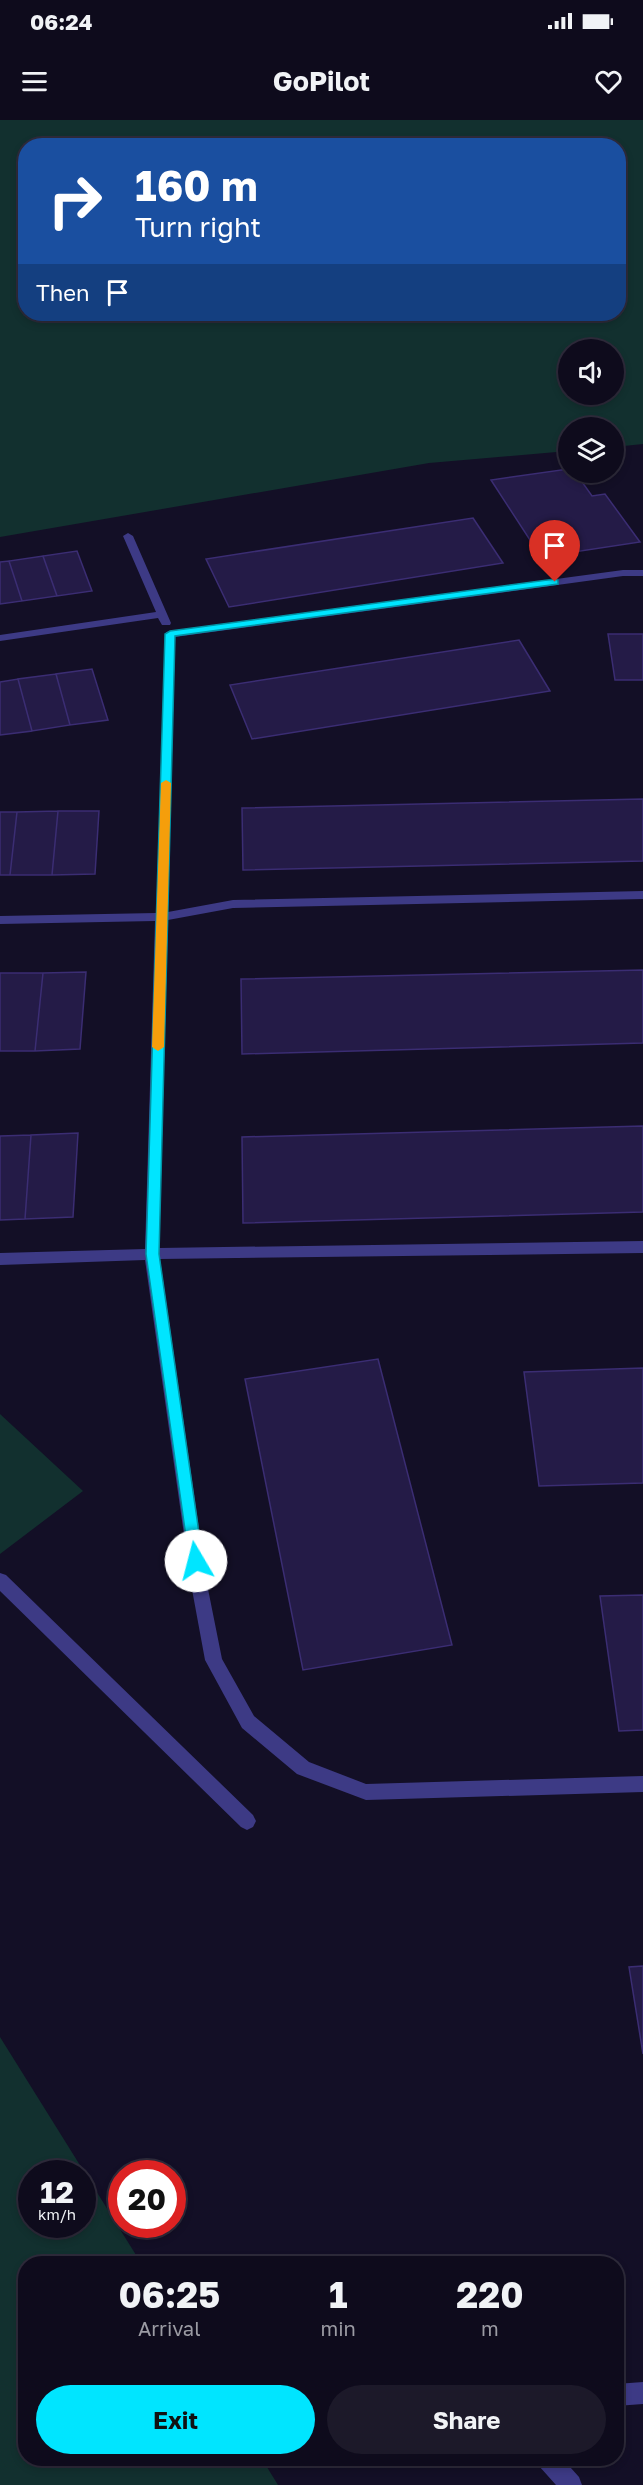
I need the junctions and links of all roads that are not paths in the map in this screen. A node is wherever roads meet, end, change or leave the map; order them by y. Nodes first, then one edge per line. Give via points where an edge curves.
1 (128, 536) dead end
2 (643, 573) edge
3 (162, 614) junction
4 (170, 634) junction
5 (0, 638) edge
6 (643, 895) edge
7 (162, 917) junction
8 (0, 920) edge
9 (643, 1247) edge
10 (152, 1254) junction
11 (0, 1260) edge
12 (0, 1580) edge
13 (643, 1784) edge
14 (247, 1821) dead end
15 (643, 2393) edge
16 (624, 2394) edge
17 (554, 2466) edge
18 (571, 2485) edge

1 - 3 lane
2 - 4 lane
3 - 4 lane
3 - 5 lane
4 - 7 lane
6 - 7 lane via 233,904
7 - 8 lane
7 - 10 lane
9 - 10 lane
10 - 11 lane
10 - 13 lane via 199,1584 214,1660 248,1722 303,1768 366,1792
12 - 14 lane
15 - 16 lane
17 - 18 lane

